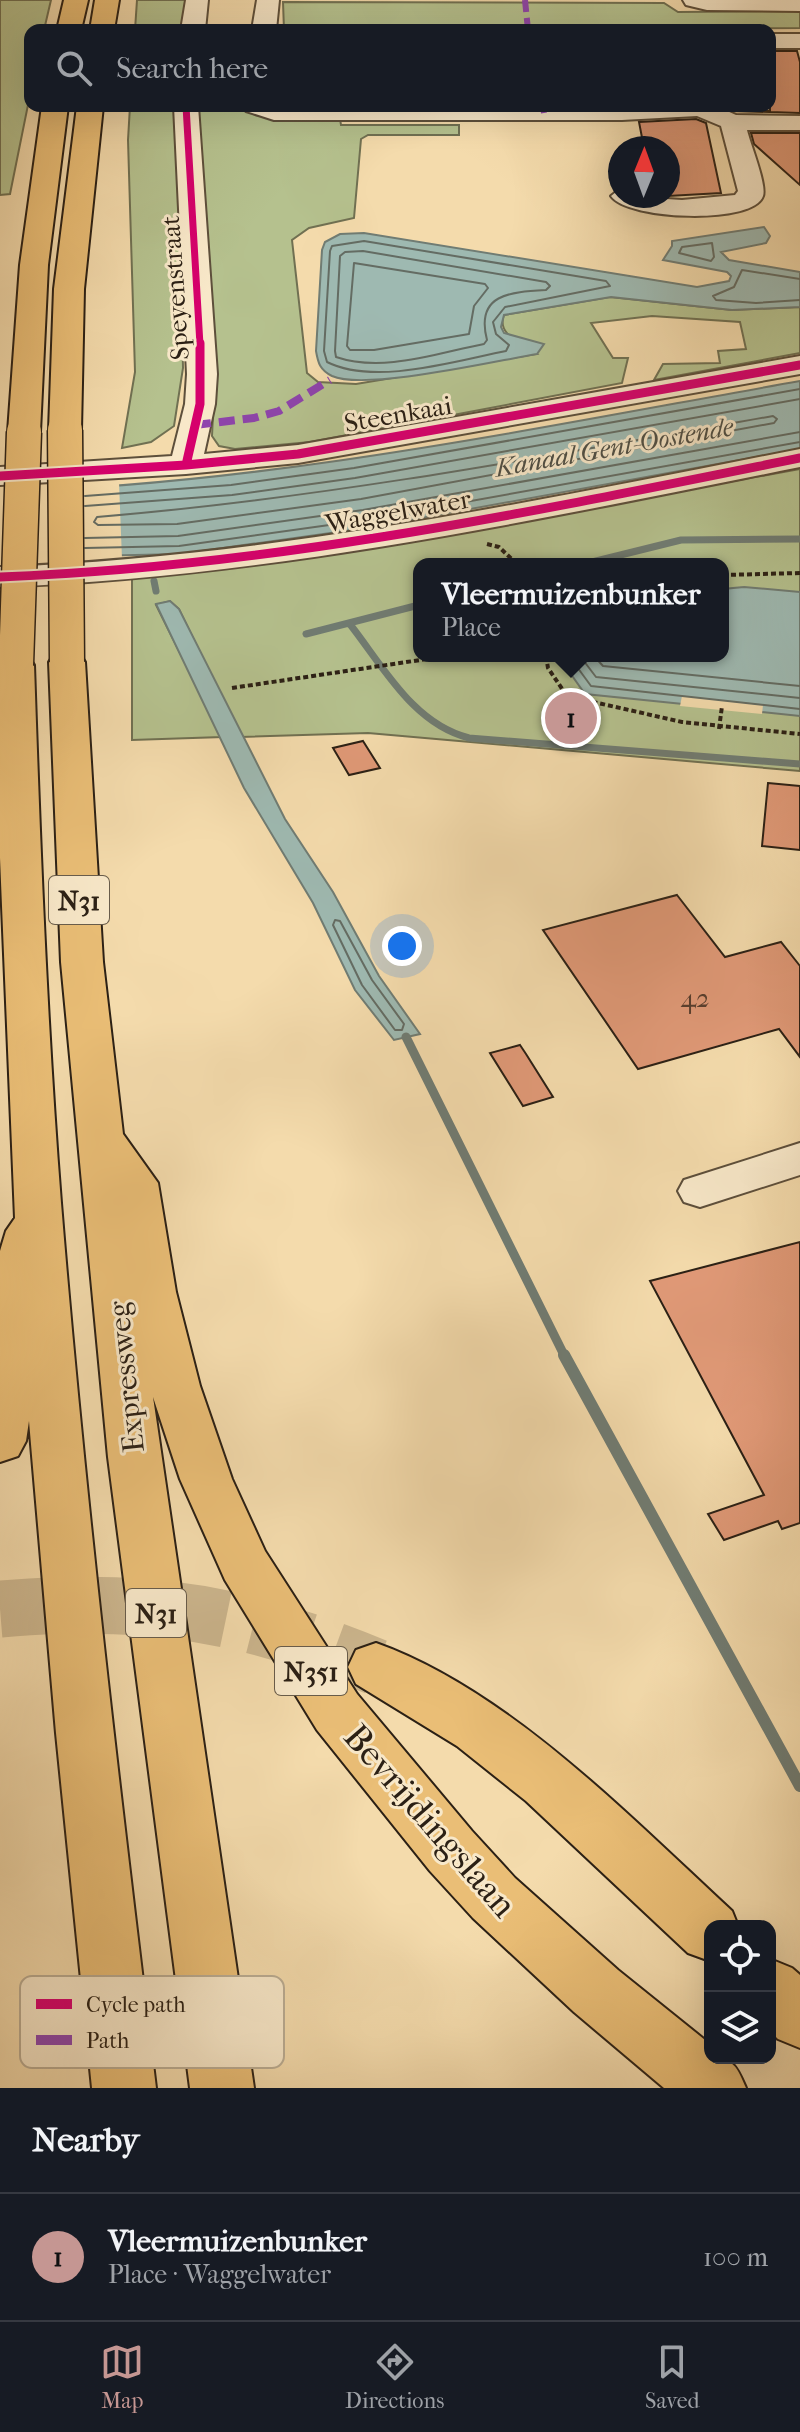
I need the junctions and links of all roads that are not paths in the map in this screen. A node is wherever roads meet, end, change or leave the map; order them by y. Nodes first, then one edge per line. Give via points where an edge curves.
1 (76, 0) edge
2 (107, 0) edge
3 (197, 0) edge
4 (268, 0) edge
5 (694, 0) edge
6 (800, 4) edge
7 (70, 24) edge
8 (103, 24) edge
9 (194, 24) edge
10 (265, 24) edge
11 (776, 41) edge
12 (800, 41) edge
13 (54, 112) edge
14 (89, 112) edge
15 (186, 112) edge
16 (271, 112) edge
17 (682, 112) edge
18 (709, 112) edge
19 (732, 122) junction
20 (800, 123) edge
21 (680, 205) edge
22 (800, 365) edge
23 (800, 458) edge
24 (186, 465) junction
25 (0, 476) edge
26 (0, 577) edge
27 (100, 1137) junction
28 (800, 1159) edge
29 (700, 1191) dead end
30 (39, 1197) junction
31 (0, 1441) edge
32 (376, 1667) tunnel mouth
33 (704, 1926) edge
34 (112, 1976) edge
35 (206, 1976) edge
36 (773, 1992) edge
37 (800, 2017) edge
38 (122, 2068) edge
39 (219, 2068) edge
40 (124, 2088) edge
41 (222, 2088) edge
42 (714, 2088) edge

1 - 7 highway
2 - 8 highway
3 - 9 street
4 - 10 street
5 - 6 street
11 - 12 street
13 - 30 highway, N31, bridge via 34,265 16,665 17,825
14 - 27 highway, Expressweg / N31, bridge via 69,289 67,662 82,962
15 - 24 street, Speyenstraat via 202,374
16 - 17 street via 624,125
18 - 19 street
19 - 20 street
19 - 21 street via 750,197 743,202
22 - 24 street, Steenkaai via 298,454
23 - 26 street, Waggelwater via 312,548 129,572
24 - 25 street, Steenkaai
27 - 35 highway, Expressweg / N31 via 134,1457
27 - 42 highway, Bevrijdingslaan / N351 via 135,1183 152,1292 206,1479 244,1564 320,1686 393,1785 494,1898
28 - 29 street
30 - 31 highway via 14,1285 11,1383
30 - 34 highway, N31 via 56,1467
32 - 33 highway, N351 via 440,1702 502,1746
36 - 37 highway
38 - 40 highway, N31
39 - 41 highway, Expressweg / N31

